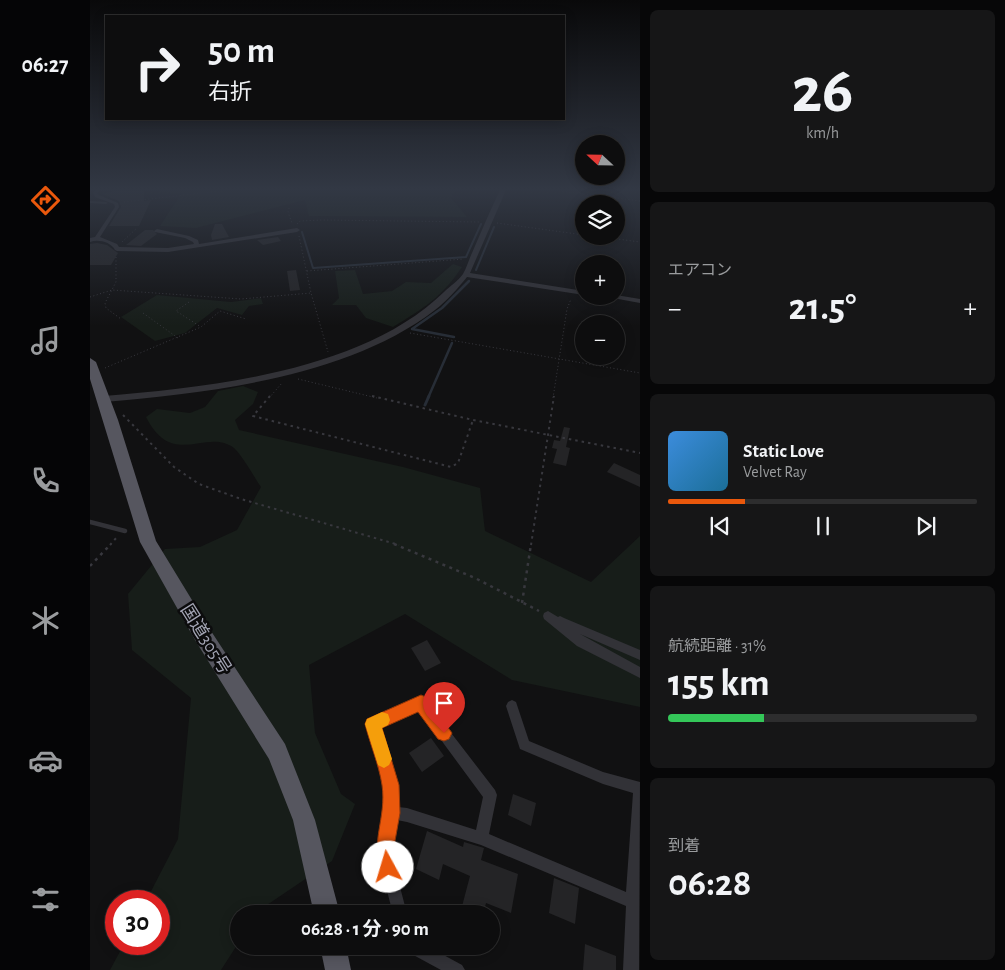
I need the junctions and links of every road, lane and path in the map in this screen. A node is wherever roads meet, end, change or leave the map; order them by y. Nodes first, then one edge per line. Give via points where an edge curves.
1 (99, 235) edge
2 (131, 235) edge
3 (178, 235) edge
4 (263, 235) edge
5 (289, 235) edge
6 (297, 235) edge
7 (484, 235) edge
8 (97, 238) junction
9 (285, 239) dead end
10 (90, 240) edge
11 (625, 240) edge
12 (640, 242) edge
13 (197, 246) junction
14 (116, 247) junction
15 (473, 258) junction
16 (307, 271) junction
17 (466, 275) junction
18 (112, 290) junction
19 (574, 291) joint
20 (311, 293) junction
21 (90, 297) edge
22 (625, 299) edge
23 (640, 301) edge
24 (190, 302) dead end
25 (143, 313) dead end
26 (246, 318) dead end
27 (121, 319) dead end
28 (201, 327) junction
29 (400, 331) junction
30 (178, 338) junction
31 (330, 359) junction
32 (560, 359) junction
33 (98, 365) edge
34 (286, 373) junction
35 (640, 373) edge
36 (104, 399) junction
37 (473, 420) junction
38 (549, 435) junction
39 (640, 453) edge
40 (90, 522) edge
41 (125, 531) joint
42 (90, 566) edge
43 (522, 603) junction
44 (548, 616) junction
45 (640, 655) edge
46 (640, 674) edge
47 (512, 706) dead end
48 (640, 788) edge
49 (392, 813) junction
50 (481, 838) junction
51 (633, 902) junction
52 (325, 905) edge
53 (398, 905) edge
54 (335, 955) edge
55 (428, 955) edge
56 (338, 970) edge
57 (457, 970) edge
58 (631, 970) edge

1 - 8 street
2 - 14 path
3 - 13 street via 196,241
4 - 13 street
5 - 9 street
6 - 16 path
7 - 15 street
8 - 10 street
8 - 14 street
11 - 12 path
13 - 14 street via 168,250
14 - 18 path via 116,282
15 - 16 path
15 - 17 street
16 - 20 path
17 - 19 street
17 - 29 street via 443,300
18 - 20 path via 241,299
18 - 21 path
18 - 27 path via 105,303 106,308
19 - 32 path via 567,310
20 - 31 path
22 - 23 street
24 - 28 path via 176,310
25 - 30 path
26 - 28 path via 220,310
28 - 30 path
29 - 31 street
29 - 32 path
30 - 33 path
31 - 34 street
32 - 35 path
32 - 38 path
33 - 36 highway, 国道305号
34 - 36 street
34 - 37 path
34 - 37 path via 253,416 303,432 382,448 451,467 458,463
36 - 43 path via 174,467 199,484 399,545
36 - 52 highway, 国道305号 via 148,542 277,752 304,820
37 - 38 path
38 - 39 path
38 - 43 path
40 - 41 lane
41 - 42 path
43 - 44 path
44 - 45 street
44 - 46 street via 581,642
47 - 48 street via 524,745 603,778
48 - 51 street
49 - 50 street
49 - 50 street via 390,785 372,724 421,702 490,794
49 - 53 street via 384,852
50 - 51 street
51 - 58 street
54 - 56 highway
55 - 57 street

